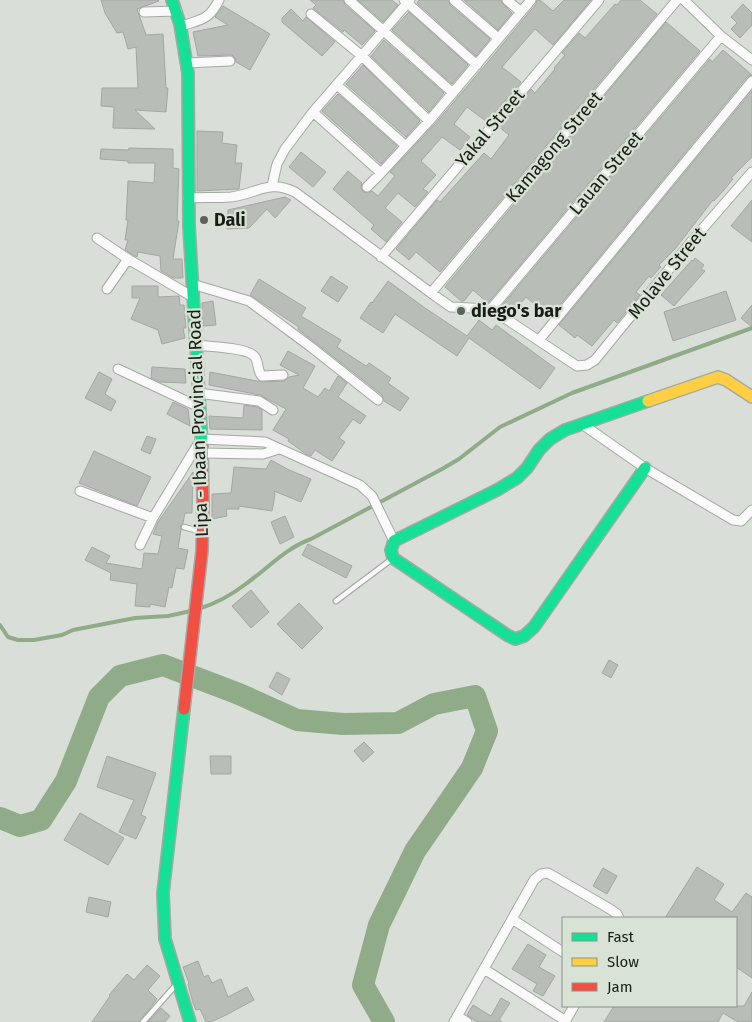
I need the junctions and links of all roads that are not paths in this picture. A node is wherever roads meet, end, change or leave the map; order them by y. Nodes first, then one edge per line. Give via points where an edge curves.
1 (219, 0) edge
2 (349, 0) edge
3 (454, 0) edge
4 (508, 0) edge
5 (531, 0) edge
6 (600, 0) edge
7 (677, 0) edge
8 (684, 0) edge
9 (407, 1) edge
10 (174, 6) edge
11 (144, 12) dead end
12 (521, 12) junction
13 (311, 14) dead end
14 (182, 26) junction
15 (384, 32) junction
16 (721, 36) junction
17 (498, 38) junction
18 (362, 56) junction
19 (752, 60) edge
20 (230, 61) dead end
21 (187, 63) junction
22 (477, 65) junction
23 (752, 81) edge
24 (337, 85) junction
25 (453, 93) junction
26 (313, 112) junction
27 (429, 121) junction
28 (406, 146) junction
29 (752, 172) edge
30 (381, 173) junction
31 (272, 186) junction
32 (367, 187) dead end
33 (188, 198) junction
34 (97, 238) dead end
35 (381, 257) junction
36 (128, 259) junction
37 (192, 284) junction
38 (107, 289) dead end
39 (431, 293) junction
40 (193, 297) junction
41 (491, 309) junction
42 (538, 340) junction
43 (196, 346) junction
44 (118, 369) dead end
45 (283, 375) dead end
46 (198, 393) junction
47 (752, 397) edge
48 (378, 400) dead end
49 (199, 407) junction
50 (273, 410) dead end
51 (582, 424) junction
52 (201, 439) junction
53 (279, 449) junction
54 (202, 453) junction
55 (645, 468) junction
56 (80, 491) dead end
57 (752, 510) edge
58 (153, 518) junction
59 (184, 527) dead end
60 (203, 532) junction
61 (394, 540) junction
62 (140, 545) dead end
63 (393, 558) junction
64 (336, 601) dead end
65 (619, 917) edge
66 (512, 919) junction
67 (562, 951) edge
68 (484, 969) junction
69 (178, 983) junction
70 (573, 1007) edge
71 (456, 1019) edge
72 (565, 1021) edge
73 (143, 1022) edge
74 (190, 1022) edge
75 (467, 1022) edge

1 - 14 street via 209,16
2 - 15 street
3 - 17 street
4 - 12 street
5 - 12 street
6 - 35 street, Yakal Street
7 - 39 street, Kamagong Street
8 - 16 street
9 - 15 street
9 - 22 street
10 - 11 street
10 - 14 main road, Lipa - Ibaan Provincial Road
12 - 17 street
13 - 18 street
14 - 21 main road, Lipa - Ibaan Provincial Road
15 - 18 street
15 - 25 street
16 - 19 street
16 - 41 street, Lauan Street
17 - 22 street
18 - 24 street
18 - 27 street
20 - 21 street
21 - 33 main road, Lipa - Ibaan Provincial Road
22 - 25 street
23 - 42 street
24 - 26 street
24 - 28 street
25 - 27 street
26 - 30 street
26 - 31 street via 285,149 277,164
27 - 28 street
28 - 30 street
29 - 42 street, Molave Street via 595,360 578,366
30 - 32 street
31 - 33 street via 233,197
31 - 35 street via 295,192
33 - 37 main road, Lipa - Ibaan Provincial Road
34 - 36 street
35 - 39 street
36 - 38 street
36 - 40 street
37 - 40 main road, Lipa - Ibaan Provincial Road
37 - 48 street via 249,301
39 - 41 street via 451,307
40 - 43 main road, Lipa - Ibaan Provincial Road
41 - 42 street
43 - 45 street via 253,354 259,374
43 - 46 main road, Lipa - Ibaan Provincial Road
44 - 49 street
46 - 49 main road, Lipa - Ibaan Provincial Road
46 - 50 street via 259,401
47 - 51 main road via 718,377
49 - 52 main road, Lipa - Ibaan Provincial Road
51 - 55 street
51 - 61 main road via 550,439 517,478 498,490
52 - 53 street via 265,442
52 - 54 main road, Lipa - Ibaan Provincial Road
52 - 58 street
53 - 54 street via 263,454
53 - 61 street via 360,485 373,499
54 - 60 main road, Lipa - Ibaan Provincial Road
55 - 57 street via 733,520 741,521
55 - 63 main road via 534,627 524,636 515,639 507,635
56 - 58 street
58 - 62 street
59 - 60 lane
60 - 69 main road, Lipa - Ibaan Provincial Road via 162,894 165,939
61 - 63 main road
63 - 64 lane
65 - 66 street via 548,873 534,880
66 - 67 street
66 - 68 street
68 - 71 street
68 - 72 street
69 - 73 lane
69 - 74 main road, Lipa - Ibaan Provincial Road
70 - 72 street
71 - 75 street

